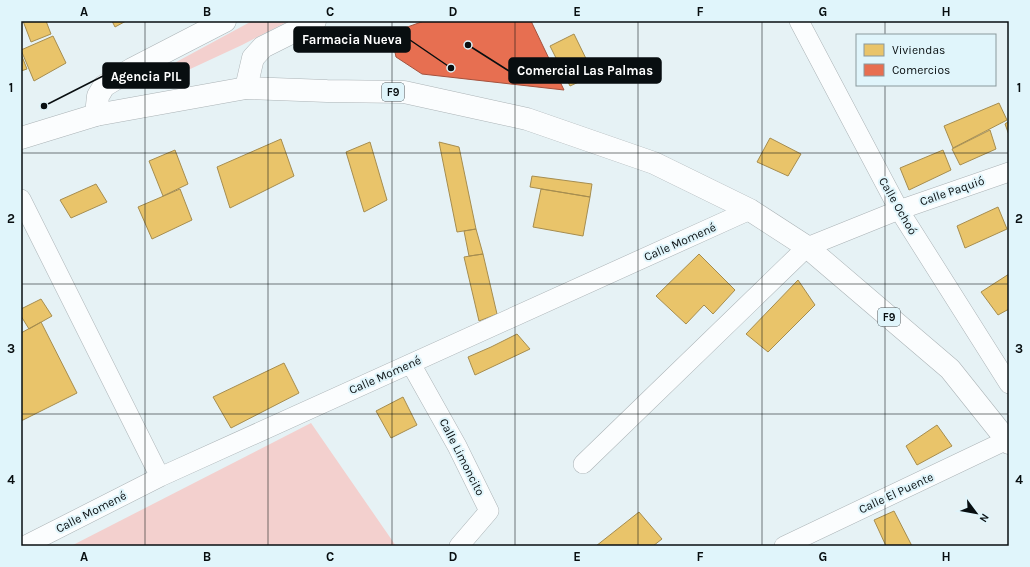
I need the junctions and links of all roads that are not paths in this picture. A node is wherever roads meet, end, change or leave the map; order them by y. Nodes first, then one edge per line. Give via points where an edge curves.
1 (225, 21) edge
2 (799, 21) edge
3 (311, 22) edge
4 (246, 88) junction
5 (96, 115) junction
6 (21, 138) edge
7 (1009, 172) edge
8 (21, 199) edge
9 (750, 210) junction
10 (898, 210) junction
11 (807, 247) junction
12 (411, 364) junction
13 (1009, 384) edge
14 (1008, 441) edge
15 (583, 464) dead end
16 (160, 477) junction
17 (24, 546) edge
18 (459, 546) edge
19 (784, 546) edge

1 - 5 main road via 104,86 98,96
2 - 10 street, Calle Ochoó
3 - 4 main road via 258,52 253,58
4 - 5 main road, F9
4 - 9 main road, F9 via 404,92 527,120 654,163
5 - 6 main road, F9
7 - 10 street, Calle Paquió
8 - 16 street
9 - 11 main road, F9
9 - 12 street, Calle Momené
10 - 11 street, Calle Paquió
10 - 13 street, Calle Ochoó
11 - 14 main road, F9 via 950,369
11 - 15 street
12 - 16 street, Calle Momené
12 - 18 street, Calle Limoncito via 457,446 489,511
14 - 19 street, Calle El Puente
16 - 17 street, Calle Momené

